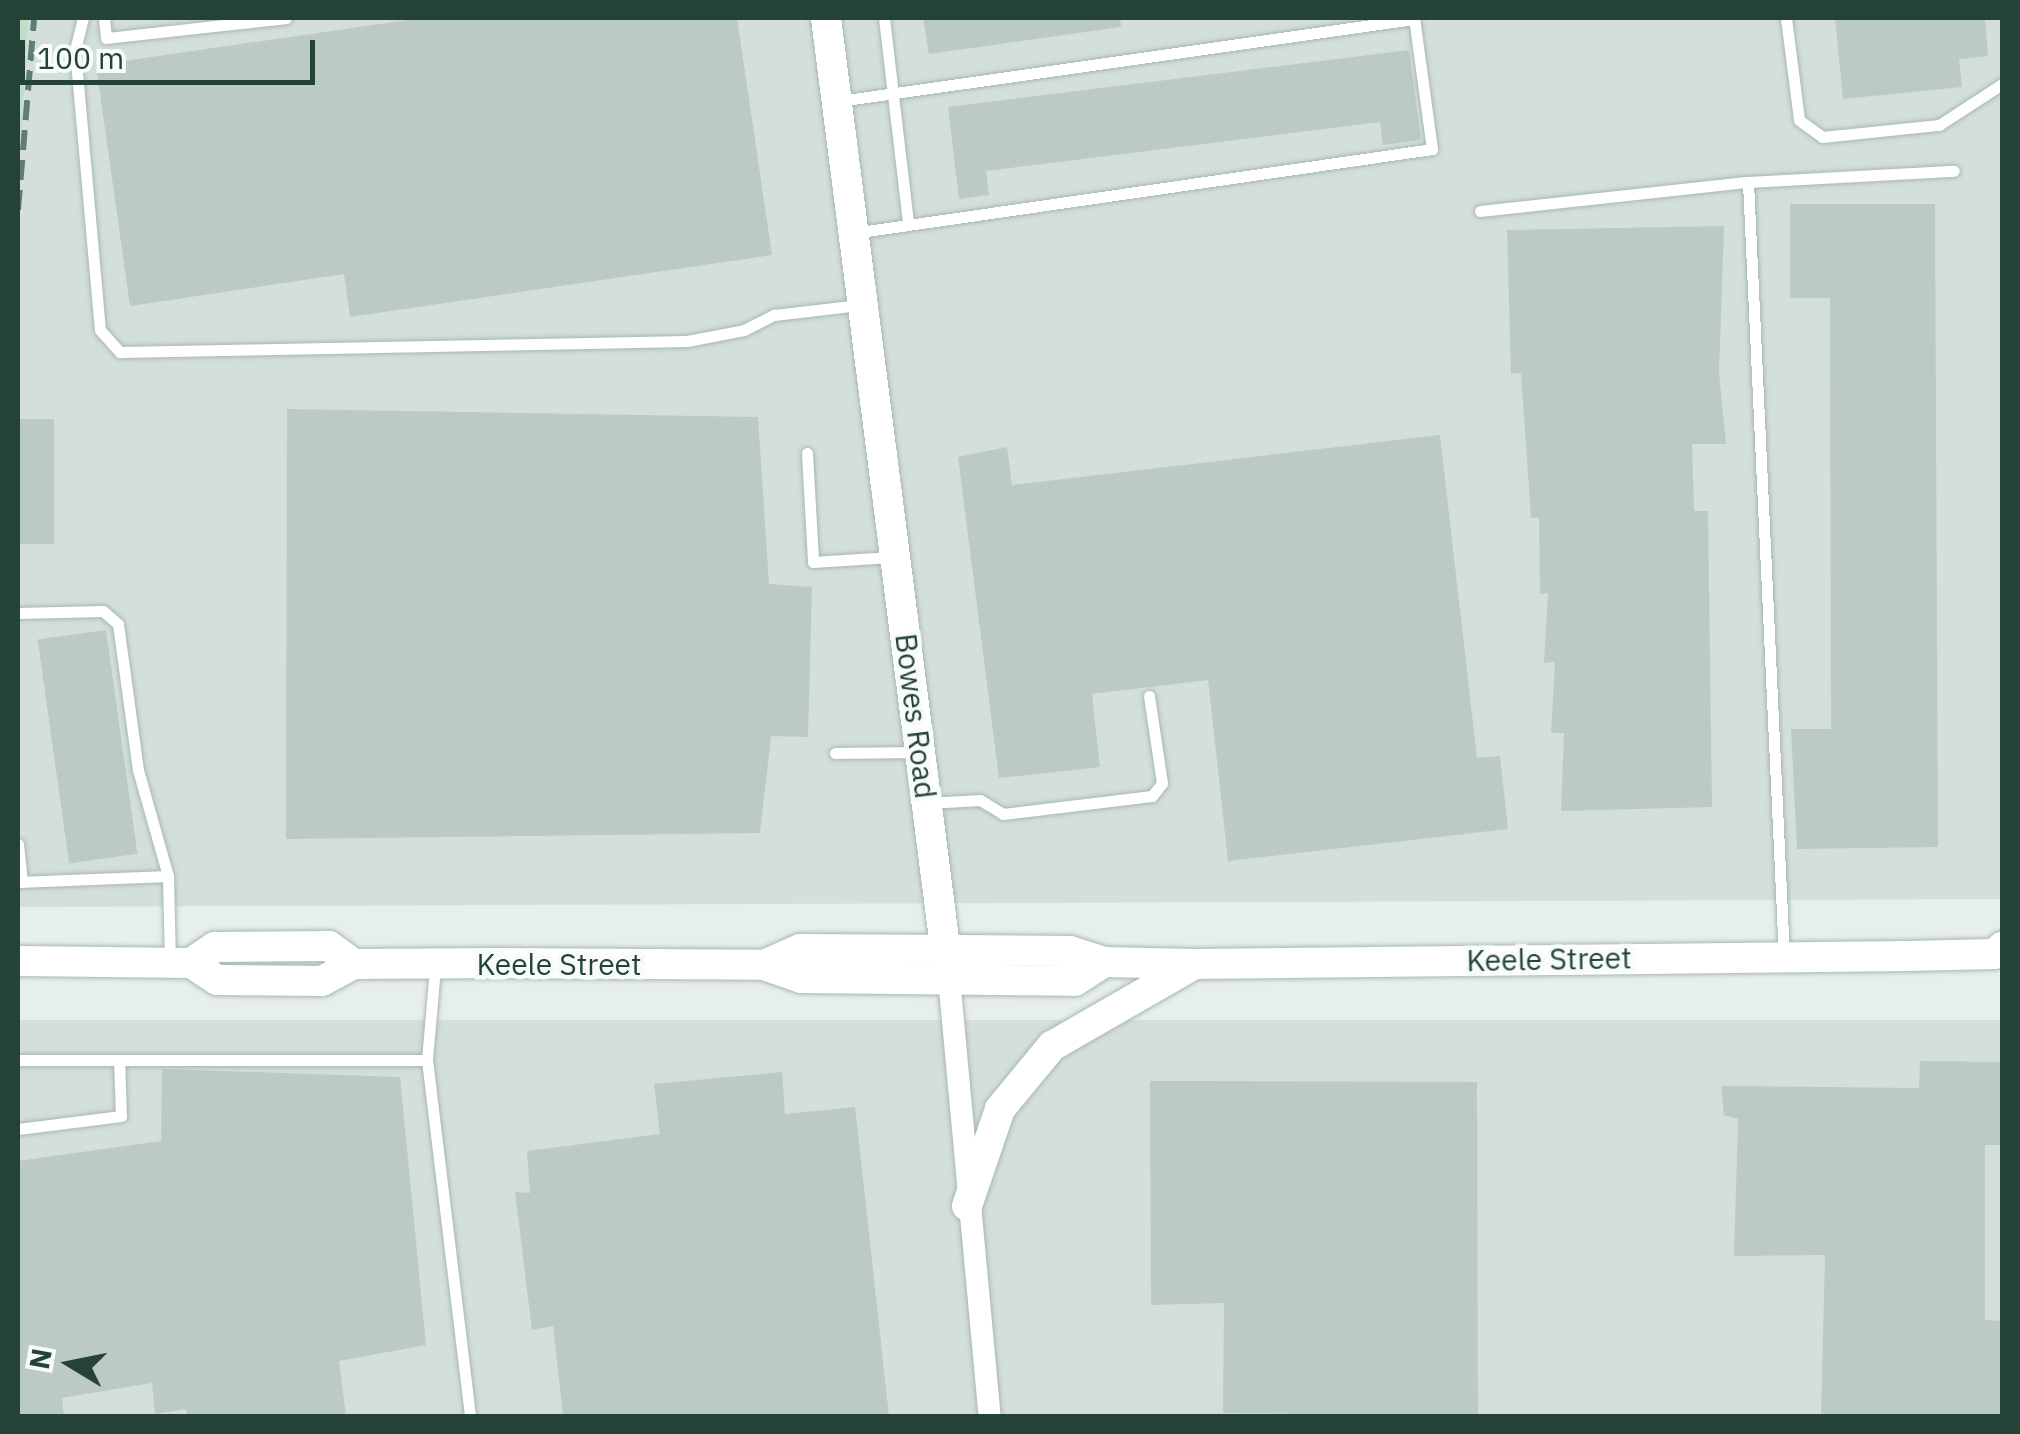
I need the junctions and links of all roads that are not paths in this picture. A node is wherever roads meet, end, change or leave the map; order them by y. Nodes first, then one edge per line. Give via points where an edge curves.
1 (82, 18) edge
2 (104, 18) edge
3 (286, 18) edge
4 (826, 18) edge
5 (884, 18) edge
6 (1414, 18) edge
7 (1786, 18) edge
8 (2002, 84) edge
9 (892, 90) junction
10 (834, 102) junction
11 (1954, 170) dead end
12 (1748, 182) junction
13 (1480, 211) dead end
14 (908, 222) junction
15 (849, 234) junction
16 (859, 305) junction
17 (807, 453) dead end
18 (896, 557) junction
19 (18, 613) edge
20 (1150, 696) dead end
21 (923, 752) junction
22 (835, 753) dead end
23 (928, 803) junction
24 (18, 844) edge
25 (168, 876) junction
26 (20, 882) edge
27 (2000, 954) edge
28 (1784, 956) junction
29 (18, 960) edge
30 (180, 963) junction
31 (436, 964) junction
32 (948, 964) junction
33 (1194, 964) junction
34 (18, 1060) edge
35 (119, 1060) junction
36 (427, 1060) junction
37 (18, 1129) edge
38 (966, 1206) junction
39 (470, 1416) edge
40 (990, 1416) edge

1 - 16 lane via 75,50 100,330 120,352 688,341 744,330 774,315
2 - 3 lane via 106,38
4 - 10 main road, Bowes Road
5 - 9 lane
6 - 9 lane
6 - 14 lane via 1432,149
7 - 8 lane via 1799,120 1822,138 1939,125
9 - 10 lane
9 - 14 lane
10 - 15 main road, Bowes Road
11 - 12 lane
12 - 13 lane
12 - 28 lane
14 - 15 lane
15 - 16 main road, Bowes Road
16 - 18 main road, Bowes Road
17 - 18 lane via 812,562
18 - 21 main road, Bowes Road
19 - 25 lane via 104,610 118,624 138,770
20 - 23 lane via 1162,782 1152,796 1003,814 980,800
21 - 22 lane
21 - 23 main road, Bowes Road
23 - 32 main road, Bowes Road
24 - 26 lane
25 - 26 lane
25 - 30 lane
27 - 28 main road, Keele Street
28 - 33 main road, Keele Street
29 - 30 main road, Keele Street
30 - 31 main road, Keele Street via 214,947 328,946 354,964
31 - 32 main road, Keele Street via 764,965 800,949
31 - 36 lane
32 - 33 main road, Keele Street via 1070,951 1104,962
32 - 38 street, Bowes Road
33 - 38 main road via 1052,1046 1000,1108
34 - 35 lane
35 - 36 lane
35 - 37 lane via 121,1116
36 - 39 lane
38 - 40 street, Bowes Road

